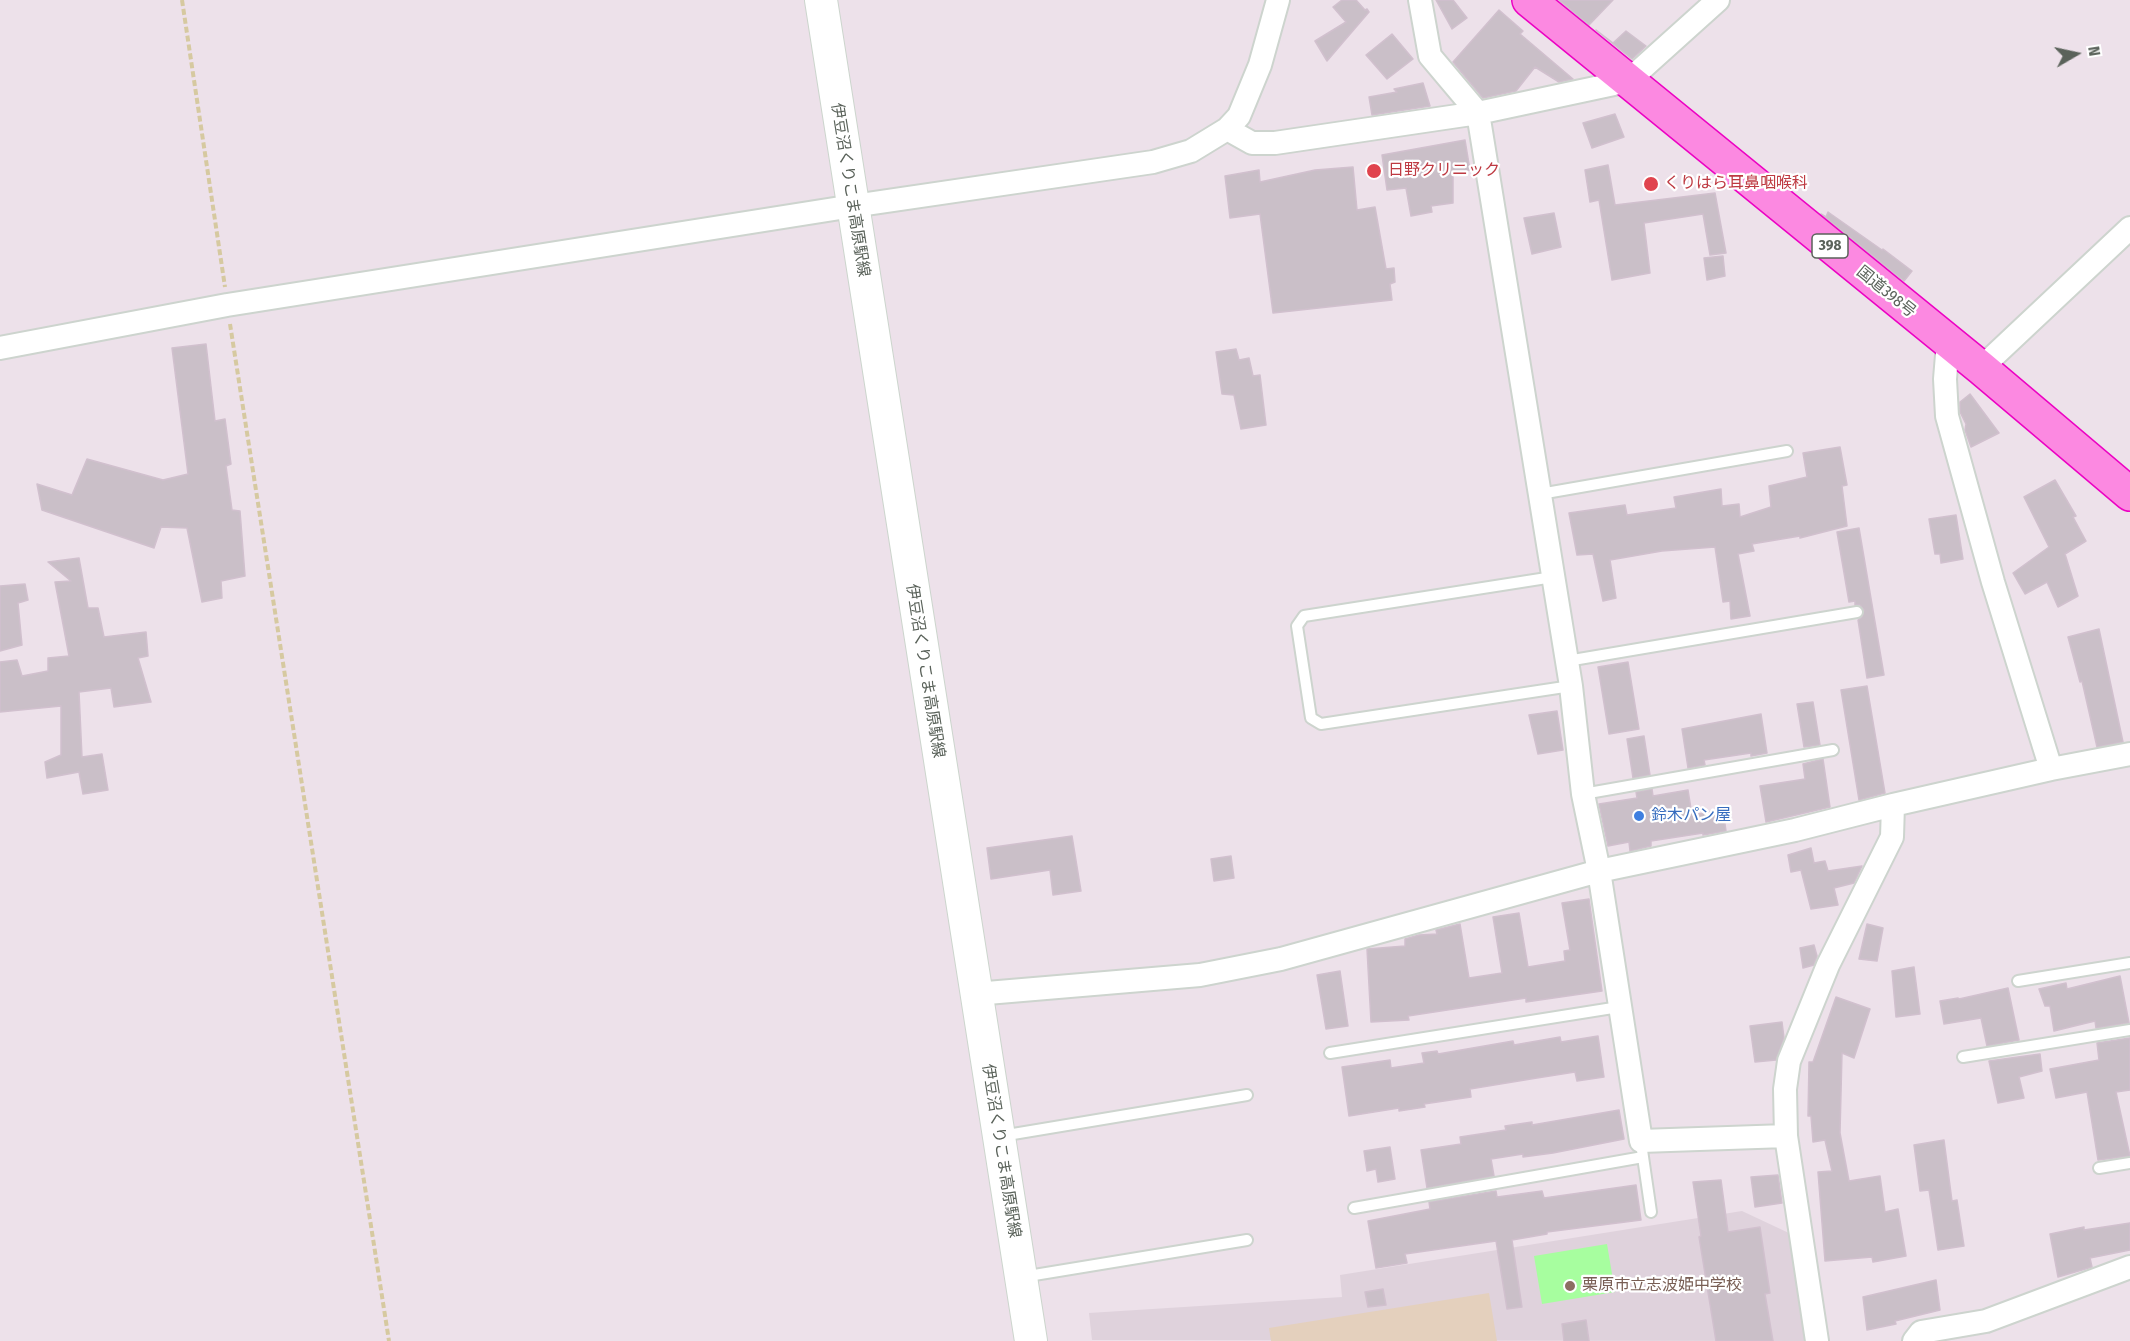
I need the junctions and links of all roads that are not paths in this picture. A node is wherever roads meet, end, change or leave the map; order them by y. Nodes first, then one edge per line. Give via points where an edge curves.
1 (821, 0) edge
2 (1278, 0) edge
3 (1420, 0) edge
4 (1529, 0) edge
5 (1718, 0) edge
6 (1628, 81) junction
7 (1478, 113) junction
8 (1227, 129) junction
9 (853, 206) junction
10 (2130, 228) edge
11 (1948, 342) junction
12 (0, 348) edge
13 (1981, 368) junction
14 (1787, 451) dead end
15 (1540, 494) junction
16 (2130, 494) edge
17 (1553, 577) junction
18 (1857, 612) dead end
19 (1567, 661) junction
20 (1571, 686) junction
21 (1833, 750) dead end
22 (2130, 754) edge
23 (2051, 769) junction
24 (1583, 794) junction
25 (1893, 805) junction
26 (1599, 871) junction
27 (2130, 963) edge
28 (2018, 981) dead end
29 (975, 994) junction
30 (1619, 1007) junction
31 (2130, 1030) edge
32 (1330, 1053) dead end
33 (1963, 1057) dead end
34 (1247, 1095) dead end
35 (1786, 1136) junction
36 (998, 1137) junction
37 (1642, 1149) junction
38 (2130, 1163) edge
39 (2098, 1168) dead end
40 (1354, 1208) dead end
41 (1651, 1212) dead end
42 (1247, 1240) dead end
43 (2130, 1267) edge
44 (1021, 1277) junction
45 (1031, 1341) edge
46 (1817, 1341) edge
47 (1914, 1341) edge

1 - 9 main road, 伊豆沼くりこま高原駅線
2 - 8 street via 1260,65 1239,116
3 - 7 street via 1430,56
4 - 6 highway, 国道398号 / 398
5 - 6 street
6 - 7 street
6 - 11 highway, 国道398号 / 398
7 - 8 street via 1275,143 1252,142
7 - 15 street
8 - 9 street via 1191,151 1153,162
9 - 12 street via 227,305
9 - 29 main road, 伊豆沼くりこま高原駅線
10 - 13 street
11 - 13 highway, 国道398号 / 398
11 - 23 street via 1947,416
13 - 16 highway, 国道398号 / 398
14 - 15 lane
15 - 17 street
17 - 19 street
17 - 20 lane via 1304,616 1297,626 1311,718 1322,724
18 - 19 lane
19 - 20 street
20 - 24 street
21 - 24 lane
22 - 23 street
23 - 25 street
24 - 26 street
25 - 26 street
25 - 35 street via 1892,837 1828,965 1789,1061
26 - 29 street via 1281,959 1200,975
26 - 30 street
27 - 28 lane
29 - 36 main road, 伊豆沼くりこま高原駅線
30 - 32 lane
30 - 37 street
31 - 33 lane
34 - 36 lane
35 - 37 street
35 - 46 street
36 - 44 main road, 伊豆沼くりこま高原駅線
37 - 40 lane
37 - 41 lane
38 - 39 lane
42 - 44 lane
43 - 47 street via 1986,1321 1922,1332
44 - 45 main road, 伊豆沼くりこま高原駅線

